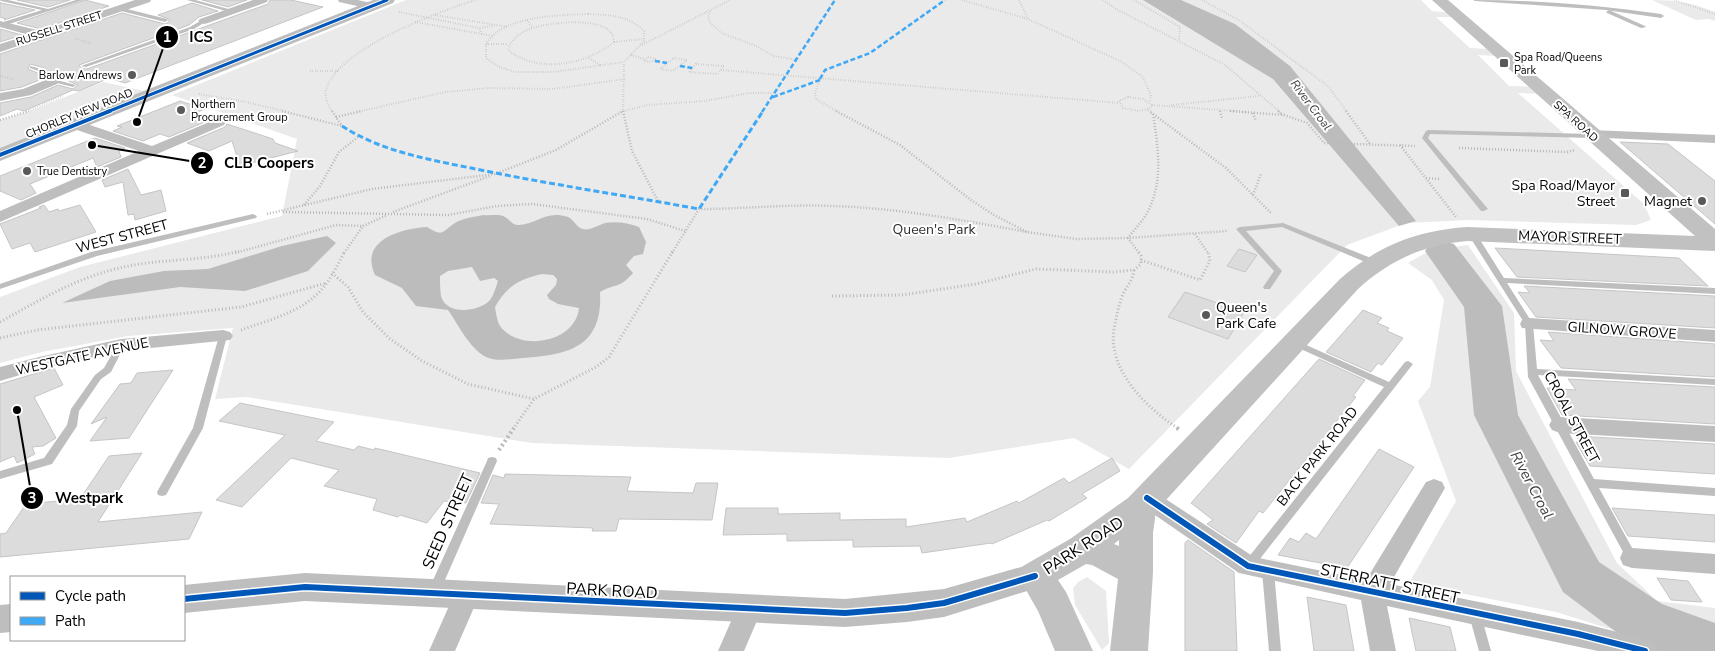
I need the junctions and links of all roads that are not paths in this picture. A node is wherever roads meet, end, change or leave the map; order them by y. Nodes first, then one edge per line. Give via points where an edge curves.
1 (1, 0) edge
2 (81, 0) edge
3 (107, 0) edge
4 (146, 0) edge
5 (189, 0) edge
6 (263, 0) edge
7 (343, 0) edge
8 (1439, 0) edge
9 (1475, 0) edge
10 (379, 3) edge
11 (125, 7) junction
12 (1592, 7) junction
13 (48, 10) junction
14 (233, 11) junction
15 (1661, 16) dead end
16 (165, 20) dead end
17 (204, 21) joint
18 (1, 25) edge
19 (1643, 27) dead end
20 (41, 34) junction
21 (0, 48) edge
22 (32, 66) dead end
23 (84, 66) dead end
24 (53, 81) junction
25 (73, 85) dead end
26 (0, 97) edge
27 (219, 122) dead end
28 (76, 125) junction
29 (1591, 135) junction
30 (1715, 139) edge
31 (153, 150) junction
32 (0, 155) edge
33 (1484, 209) dead end
34 (253, 216) road end
35 (0, 217) edge
36 (1689, 220) junction
37 (1472, 234) junction
38 (1425, 240) joint
39 (1646, 240) junction
40 (1715, 240) edge
41 (1715, 244) edge
42 (1373, 262) junction
43 (1501, 280) junction
44 (1267, 287) dead end
45 (0, 288) edge
46 (1715, 291) edge
47 (1529, 324) junction
48 (223, 336) joint
49 (1715, 336) edge
50 (1294, 343) junction
51 (121, 345) junction
52 (1408, 364) dead end
53 (1532, 372) junction
54 (0, 374) edge
55 (1715, 382) edge
56 (1390, 386) junction
57 (1560, 425) junction
58 (1715, 434) edge
59 (492, 461) road end
60 (0, 475) edge
61 (1592, 483) junction
62 (1434, 488) dead end
63 (162, 492) dead end
64 (1715, 492) edge
65 (1144, 503) junction
66 (1082, 550) junction
67 (1632, 558) joint
68 (1715, 564) edge
69 (1258, 568) junction
70 (1136, 572) junction
71 (1036, 576) junction
72 (1372, 592) junction
73 (433, 594) junction
74 (466, 596) junction
75 (185, 599) edge
76 (749, 609) junction
77 (1474, 613) junction
78 (1581, 643) edge
79 (442, 651) edge
80 (731, 651) edge
81 (1074, 651) edge
82 (1129, 651) edge
83 (1275, 651) edge
84 (1383, 651) edge
85 (1485, 651) edge
86 (1645, 651) edge

1 - 13 lane
2 - 13 lane
3 - 11 street
4 - 11 street, RUSSELL STREET
5 - 14 lane
6 - 14 street
7 - 10 street
8 - 29 main road, SPA ROAD
9 - 12 lane
10 - 28 main road, CHORLEY NEW ROAD
11 - 16 lane
11 - 20 street, RUSSELL STREET
12 - 15 lane
12 - 19 lane
13 - 18 lane
14 - 17 street
17 - 23 lane
18 - 20 street
20 - 21 street, RUSSELL STREET
22 - 24 lane
24 - 25 lane
24 - 26 street via 26,92
27 - 31 street
28 - 31 street
28 - 32 main road, CHORLEY NEW ROAD
29 - 30 street
29 - 33 lane via 1428,132 1425,138
29 - 36 main road, SPA ROAD
31 - 35 street
34 - 45 lane, WEST STREET via 94,254
36 - 39 main road
36 - 40 main road, SPA ROAD
37 - 38 main road, MAYOR STREET
37 - 39 main road, MAYOR STREET
37 - 43 lane, CROAL STREET
38 - 42 main road, PARK ROAD
39 - 41 main road, MAYOR STREET
42 - 44 lane via 1283,225 1240,230 1278,271
42 - 50 main road, PARK ROAD
43 - 46 lane
43 - 47 lane, CROAL STREET
47 - 49 street, GILNOW GROVE
47 - 53 lane, CROAL STREET
48 - 51 street, WESTGATE AVENUE
48 - 63 lane via 198,428
50 - 56 lane
50 - 65 main road, PARK ROAD
51 - 54 street, WESTGATE AVENUE
51 - 60 lane via 108,370 98,377 74,411 72,426 48,461
52 - 56 lane, BACK PARK ROAD
53 - 55 lane
53 - 57 lane, CROAL STREET
56 - 69 lane, BACK PARK ROAD
57 - 58 street
57 - 61 lane, CROAL STREET
59 - 73 lane, SEED STREET
61 - 64 lane
61 - 67 lane, CROAL STREET
62 - 72 street
65 - 66 main road, PARK ROAD
65 - 69 street, STERRATT STREET
65 - 70 main road via 1136,533
66 - 70 main road via 1099,552
66 - 71 main road, PARK ROAD
67 - 68 street
69 - 72 street, STERRATT STREET
69 - 83 lane
70 - 82 main road
71 - 76 street, PARK ROAD via 943,603 895,610 844,613
71 - 81 main road
72 - 77 street, STERRATT STREET
72 - 84 street
73 - 74 street, PARK ROAD
73 - 75 street, PARK ROAD via 305,587
74 - 76 street, PARK ROAD
74 - 79 street
76 - 80 street
77 - 78 street, STERRATT STREET
77 - 85 lane
78 - 86 street, STERRATT STREET

